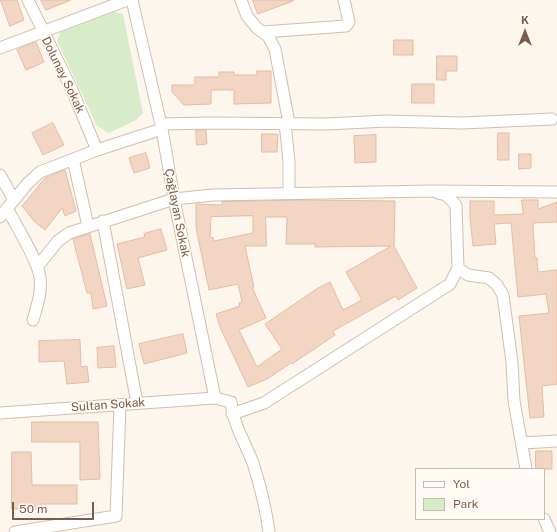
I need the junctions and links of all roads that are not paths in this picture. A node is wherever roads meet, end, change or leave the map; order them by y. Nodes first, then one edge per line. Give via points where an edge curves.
1 (28, 0) edge
2 (127, 0) edge
3 (132, 0) edge
4 (241, 0) edge
5 (344, 0) edge
6 (42, 32) junction
7 (263, 32) junction
8 (0, 48) edge
9 (552, 119) dead end
10 (287, 123) junction
11 (161, 127) junction
12 (97, 150) junction
13 (73, 159) junction
14 (0, 175) edge
15 (432, 191) junction
16 (557, 192) edge
17 (289, 193) junction
18 (174, 199) junction
19 (7, 208) edge
20 (103, 221) junction
21 (88, 226) junction
22 (37, 267) junction
23 (458, 268) junction
24 (33, 320) dead end
25 (215, 398) junction
26 (137, 403) junction
27 (120, 405) junction
28 (0, 413) edge
29 (232, 414) junction
30 (557, 441) edge
31 (522, 443) junction
32 (526, 468) edge
33 (544, 520) edge
34 (15, 532) edge
35 (269, 532) edge
36 (550, 532) edge

1 - 6 street, Dolunay Sokak
2 - 6 street
3 - 11 street, Çağlayan Sokak
4 - 7 street via 247,16
5 - 7 street via 349,22 346,26
6 - 8 street
6 - 12 street, Dolunay Sokak via 72,90
7 - 10 street via 275,49
9 - 10 street via 462,123
10 - 11 street
10 - 17 street
11 - 12 street
11 - 18 street, Çağlayan Sokak
12 - 13 street
13 - 19 street via 40,172
13 - 21 street
14 - 19 street
15 - 16 street
15 - 17 street
15 - 23 street via 446,196 456,205
17 - 18 street
18 - 20 street
18 - 25 street, Çağlayan Sokak
19 - 22 street
20 - 21 street
20 - 26 street
21 - 22 street via 69,233 58,241
22 - 24 street via 40,293
23 - 29 street via 450,284 264,403
23 - 31 street via 468,275 489,278 503,295 512,362 514,401
25 - 26 street, Sultan Sokak
25 - 29 street via 231,402
26 - 27 street, Sultan Sokak
27 - 28 street, Sultan Sokak
27 - 34 street via 116,516
29 - 35 street via 253,463
30 - 31 street
31 - 32 street
33 - 36 street

